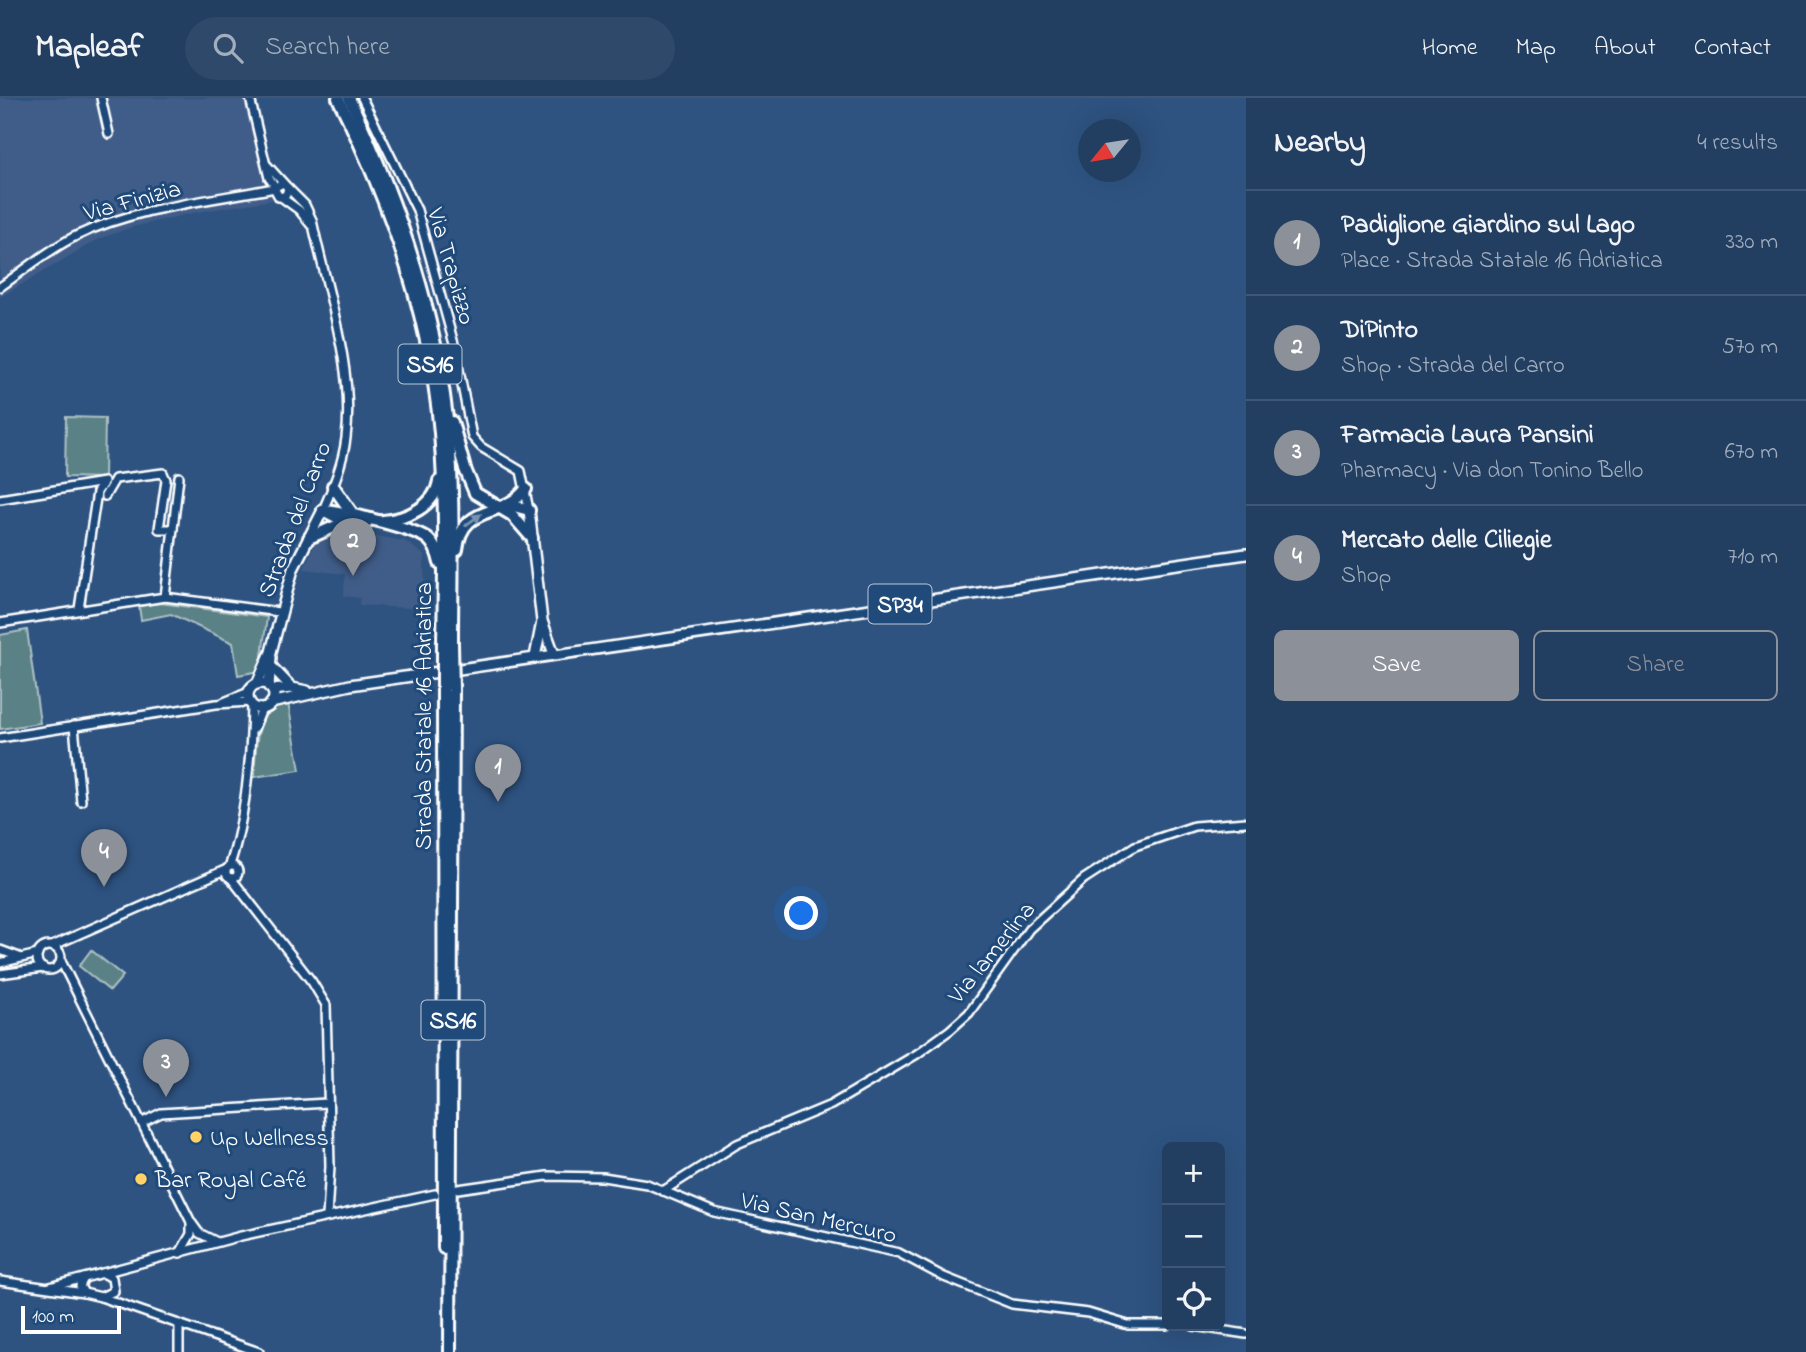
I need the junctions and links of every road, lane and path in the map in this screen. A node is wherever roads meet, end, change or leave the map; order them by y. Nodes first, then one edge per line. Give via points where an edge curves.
1 (101, 98) edge
2 (250, 98) edge
3 (338, 98) edge
4 (349, 98) edge
5 (362, 98) edge
6 (109, 134) dead end
7 (280, 186) junction
8 (247, 193) junction
9 (279, 196) junction
10 (316, 235) junction
11 (0, 287) edge
12 (444, 396) junction
13 (442, 464) junction
14 (179, 477) dead end
15 (333, 486) junction
16 (526, 489) junction
17 (105, 496) dead end
18 (0, 499) edge
19 (508, 509) junction
20 (323, 510) junction
21 (528, 510) junction
22 (349, 517) junction
23 (371, 522) junction
24 (173, 529) junction
25 (310, 538) junction
26 (532, 538) junction
27 (1246, 554) edge
28 (448, 594) junction
29 (165, 597) junction
30 (79, 609) junction
31 (279, 612) junction
32 (542, 621) junction
33 (0, 623) edge
34 (271, 652) junction
35 (554, 654) junction
36 (535, 657) junction
37 (273, 668) junction
38 (257, 684) junction
39 (270, 688) junction
40 (292, 688) junction
41 (448, 690) junction
42 (309, 692) junction
43 (250, 700) junction
44 (271, 703) junction
45 (216, 704) junction
46 (236, 704) junction
47 (262, 709) junction
48 (251, 722) junction
49 (74, 726) junction
50 (252, 733) junction
51 (0, 738) edge
52 (81, 801) dead end
53 (1246, 822) edge
54 (231, 872) junction
55 (76, 936) junction
56 (52, 946) junction
57 (0, 950) edge
58 (38, 954) junction
59 (20, 958) junction
60 (61, 958) junction
61 (0, 962) edge
62 (43, 968) junction
63 (54, 969) junction
64 (0, 974) edge
65 (76, 991) junction
66 (327, 1103) junction
67 (143, 1122) junction
68 (457, 1189) dead end
69 (663, 1191) junction
70 (435, 1194) dead end
71 (327, 1217) junction
72 (195, 1233) junction
73 (217, 1242) junction
74 (198, 1247) junction
75 (180, 1253) junction
76 (131, 1267) junction
77 (103, 1273) junction
78 (84, 1278) junction
79 (0, 1281) edge
80 (50, 1287) junction
81 (114, 1287) junction
82 (84, 1293) junction
83 (101, 1297) junction
84 (131, 1307) junction
85 (179, 1324) junction
86 (1162, 1325) edge
87 (1225, 1331) edge
88 (1246, 1334) edge
89 (179, 1352) edge
90 (259, 1352) edge
91 (444, 1352) edge
92 (450, 1352) edge

1 - 6 street
2 - 7 street, Strada del Carro via 265,161
3 - 13 highway, Strada Statale 16 Adriatica / SS16 via 369,159 410,274 436,396
4 - 12 highway, Strada Statale 16 Adriatica / SS16 via 410,247
5 - 16 street, Via Trapizzo via 417,209 454,344 472,437 521,471
7 - 8 street, Via Finizia
7 - 9 street
7 - 9 street via 286,195
7 - 10 street, Strada del Carro via 305,205
8 - 9 street, Via Finizia
8 - 11 street, Via Finizia via 99,226 73,237
9 - 10 street, Strada del Carro via 299,209
10 - 15 street, Strada del Carro via 337,328 346,396 346,438
12 - 19 highway via 470,484 483,499
12 - 28 highway, Strada Statale 16 Adriatica / SS16 via 450,464
13 - 23 highway via 438,491 427,504 394,520
13 - 28 highway, Strada Statale 16 Adriatica / SS16
14 - 24 street
15 - 20 street, Strada del Carro
15 - 22 highway
16 - 19 highway
16 - 21 street
17 - 24 street via 115,479 163,473 159,529
18 - 30 street via 104,482 97,492
19 - 21 highway
19 - 26 highway
28 -> 19 highway via 463,527 476,515
20 - 22 highway
20 - 25 main road, Strada del Carro
21 - 26 main road
22 - 23 highway
22 - 25 highway
23 - 28 highway via 428,538 439,558
24 - 29 street
25 - 31 main road, Strada del Carro via 293,569
26 - 32 main road
27 - 35 main road, SP34
28 - 41 highway, Strada Statale 16 Adriatica / SS16, bridge
29 - 30 street
29 - 31 street
30 - 33 street
31 - 34 main road, Strada del Carro
32 - 35 main road
32 - 36 main road
34 - 37 main road, Strada del Carro
34 - 38 main road, Strada del Carro
35 - 36 main road
36 - 42 main road
37 - 39 main road, Strada del Carro
37 - 40 main road
38 - 39 main road
38 - 43 main road
39 - 40 main road
39 - 44 main road, Strada del Carro
40 - 42 main road
41 - 91 highway, Strada Statale 16 Adriatica / SS16
41 - 92 highway, Strada Statale 16 Adriatica / SS16
42 - 44 main road
43 - 45 street
43 - 46 street
43 - 47 main road
43 - 48 street
44 - 47 main road
45 - 46 street
45 - 49 street
46 - 48 street
47 - 50 street
48 - 50 street
49 - 51 street
49 - 52 street
50 - 54 street
53 - 69 street, Via lamerlina via 1194,826 1135,846 1084,879 1029,929 969,1013 950,1030 831,1105 737,1144
54 - 55 street
54 - 66 street via 326,1006
55 - 56 street
55 - 60 street via 65,944
56 - 58 street
56 - 60 street
57 - 59 street
58 - 59 street
58 - 62 street
59 - 61 street
60 - 63 street
60 - 65 street
62 - 63 street
62 - 64 street
63 - 65 street
65 - 67 street
66 - 67 street via 161,1113
66 - 71 street
67 - 72 street
68 - 69 street, Via San Mercuro via 547,1176 603,1177
69 - 86 street, Via San Mercuro via 713,1212 899,1254 1012,1304 1088,1313 1128,1325
70 - 71 street
71 - 73 street
72 - 73 street
72 - 74 street
72 - 75 street
73 - 74 street
74 - 75 street
75 - 76 street
76 - 77 street
76 - 81 street
77 - 78 street
77 - 81 street
78 - 80 street
78 - 82 street via 79,1286
79 - 80 street
80 - 82 street
81 - 83 street
81 - 84 street via 120,1301
82 - 83 street
83 - 84 street
84 - 85 street
85 - 89 street
85 - 90 street
87 - 88 street

